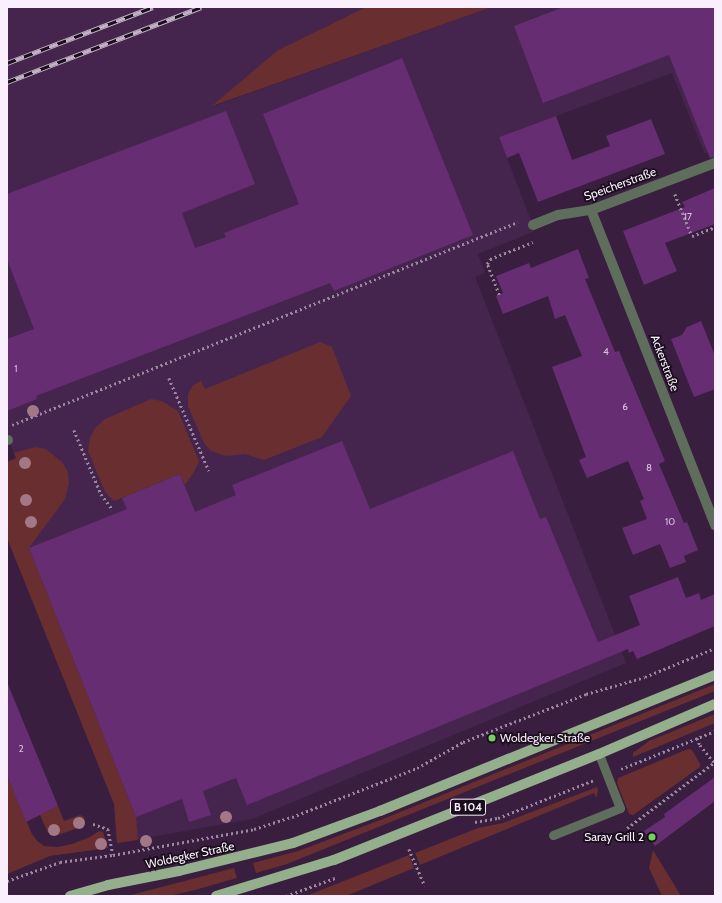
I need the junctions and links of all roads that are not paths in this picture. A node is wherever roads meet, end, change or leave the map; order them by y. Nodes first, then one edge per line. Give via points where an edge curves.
1 (715, 163) edge
2 (591, 210) junction
3 (532, 225) dead end
4 (715, 525) edge
5 (715, 675) edge
6 (715, 704) edge
7 (599, 754) junction
8 (553, 834) dead end
9 (70, 896) edge
10 (216, 896) edge

1 - 2 street, Speicherstraße
2 - 3 street, Speicherstraße via 558,215
2 - 4 street, Ackerstraße
5 - 9 main road, Woldegker Straße / B 104 via 380,811 293,843
6 - 7 main road, B 104
7 - 8 lane via 620,808
7 - 10 main road, B 104 via 334,860

